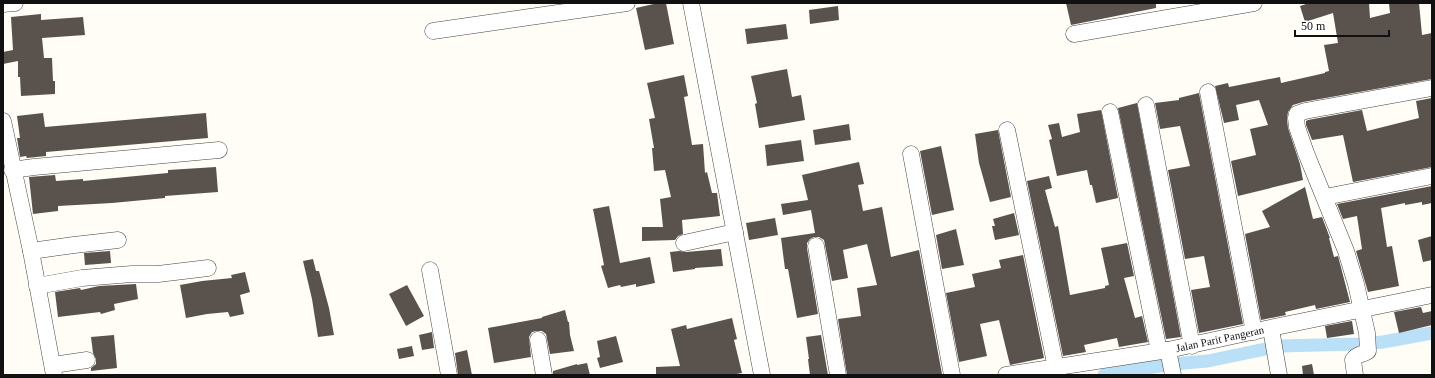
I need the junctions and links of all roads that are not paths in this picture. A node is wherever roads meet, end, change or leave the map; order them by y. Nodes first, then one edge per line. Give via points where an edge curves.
1 (15, 3) edge
2 (627, 3) edge
3 (691, 3) edge
4 (1254, 3) edge
5 (3, 4) edge
6 (433, 31) dead end
7 (1074, 34) dead end
8 (1432, 88) edge
9 (1208, 92) dead end
10 (1146, 104) dead end
11 (1110, 112) dead end
12 (3, 121) edge
13 (1007, 130) dead end
14 (219, 150) dead end
15 (911, 154) dead end
16 (12, 170) junction
17 (1432, 176) edge
18 (1325, 197) junction
19 (735, 232) junction
20 (118, 240) dead end
21 (684, 243) dead end
22 (816, 246) dead end
23 (31, 251) junction
24 (208, 268) dead end
25 (430, 270) dead end
26 (37, 286) junction
27 (1432, 295) edge
28 (1361, 310) junction
29 (1254, 332) junction
30 (1272, 333) junction
31 (538, 340) dead end
32 (1192, 346) junction
33 (1166, 353) junction
34 (87, 360) dead end
35 (1056, 368) junction
36 (54, 370) edge
37 (1173, 373) edge
38 (449, 375) edge
39 (544, 375) edge
40 (762, 375) edge
41 (838, 375) edge
42 (952, 375) edge
43 (1006, 375) edge
44 (1279, 375) edge
45 (1355, 375) edge

1 - 5 street
2 - 6 street
3 - 19 street
4 - 7 street
8 - 18 street via 1297,114 1297,127
9 - 29 street
10 - 32 street
11 - 33 street
12 - 16 street
13 - 35 street
14 - 16 street
15 - 42 street
16 - 23 street
17 - 18 street
18 - 28 street via 1346,251
19 - 21 street
19 - 40 street
20 - 23 street
22 - 41 street
23 - 26 street
24 - 26 street via 158,274 82,278
25 - 38 street
26 - 36 street
27 - 28 street, Jalan Parit Pangeran
28 - 30 street, Jalan Parit Pangeran
28 - 45 street via 1368,351 1358,354 1353,360
29 - 30 street, Jalan Parit Pangeran
29 - 32 street, Jalan Parit Pangeran
30 - 44 street
31 - 39 street
32 - 33 street, Jalan Parit Pangeran
33 - 35 street, Jalan Parit Pangeran
33 - 37 street
34 - 36 street
35 - 43 street, Jalan Parit Pangeran

